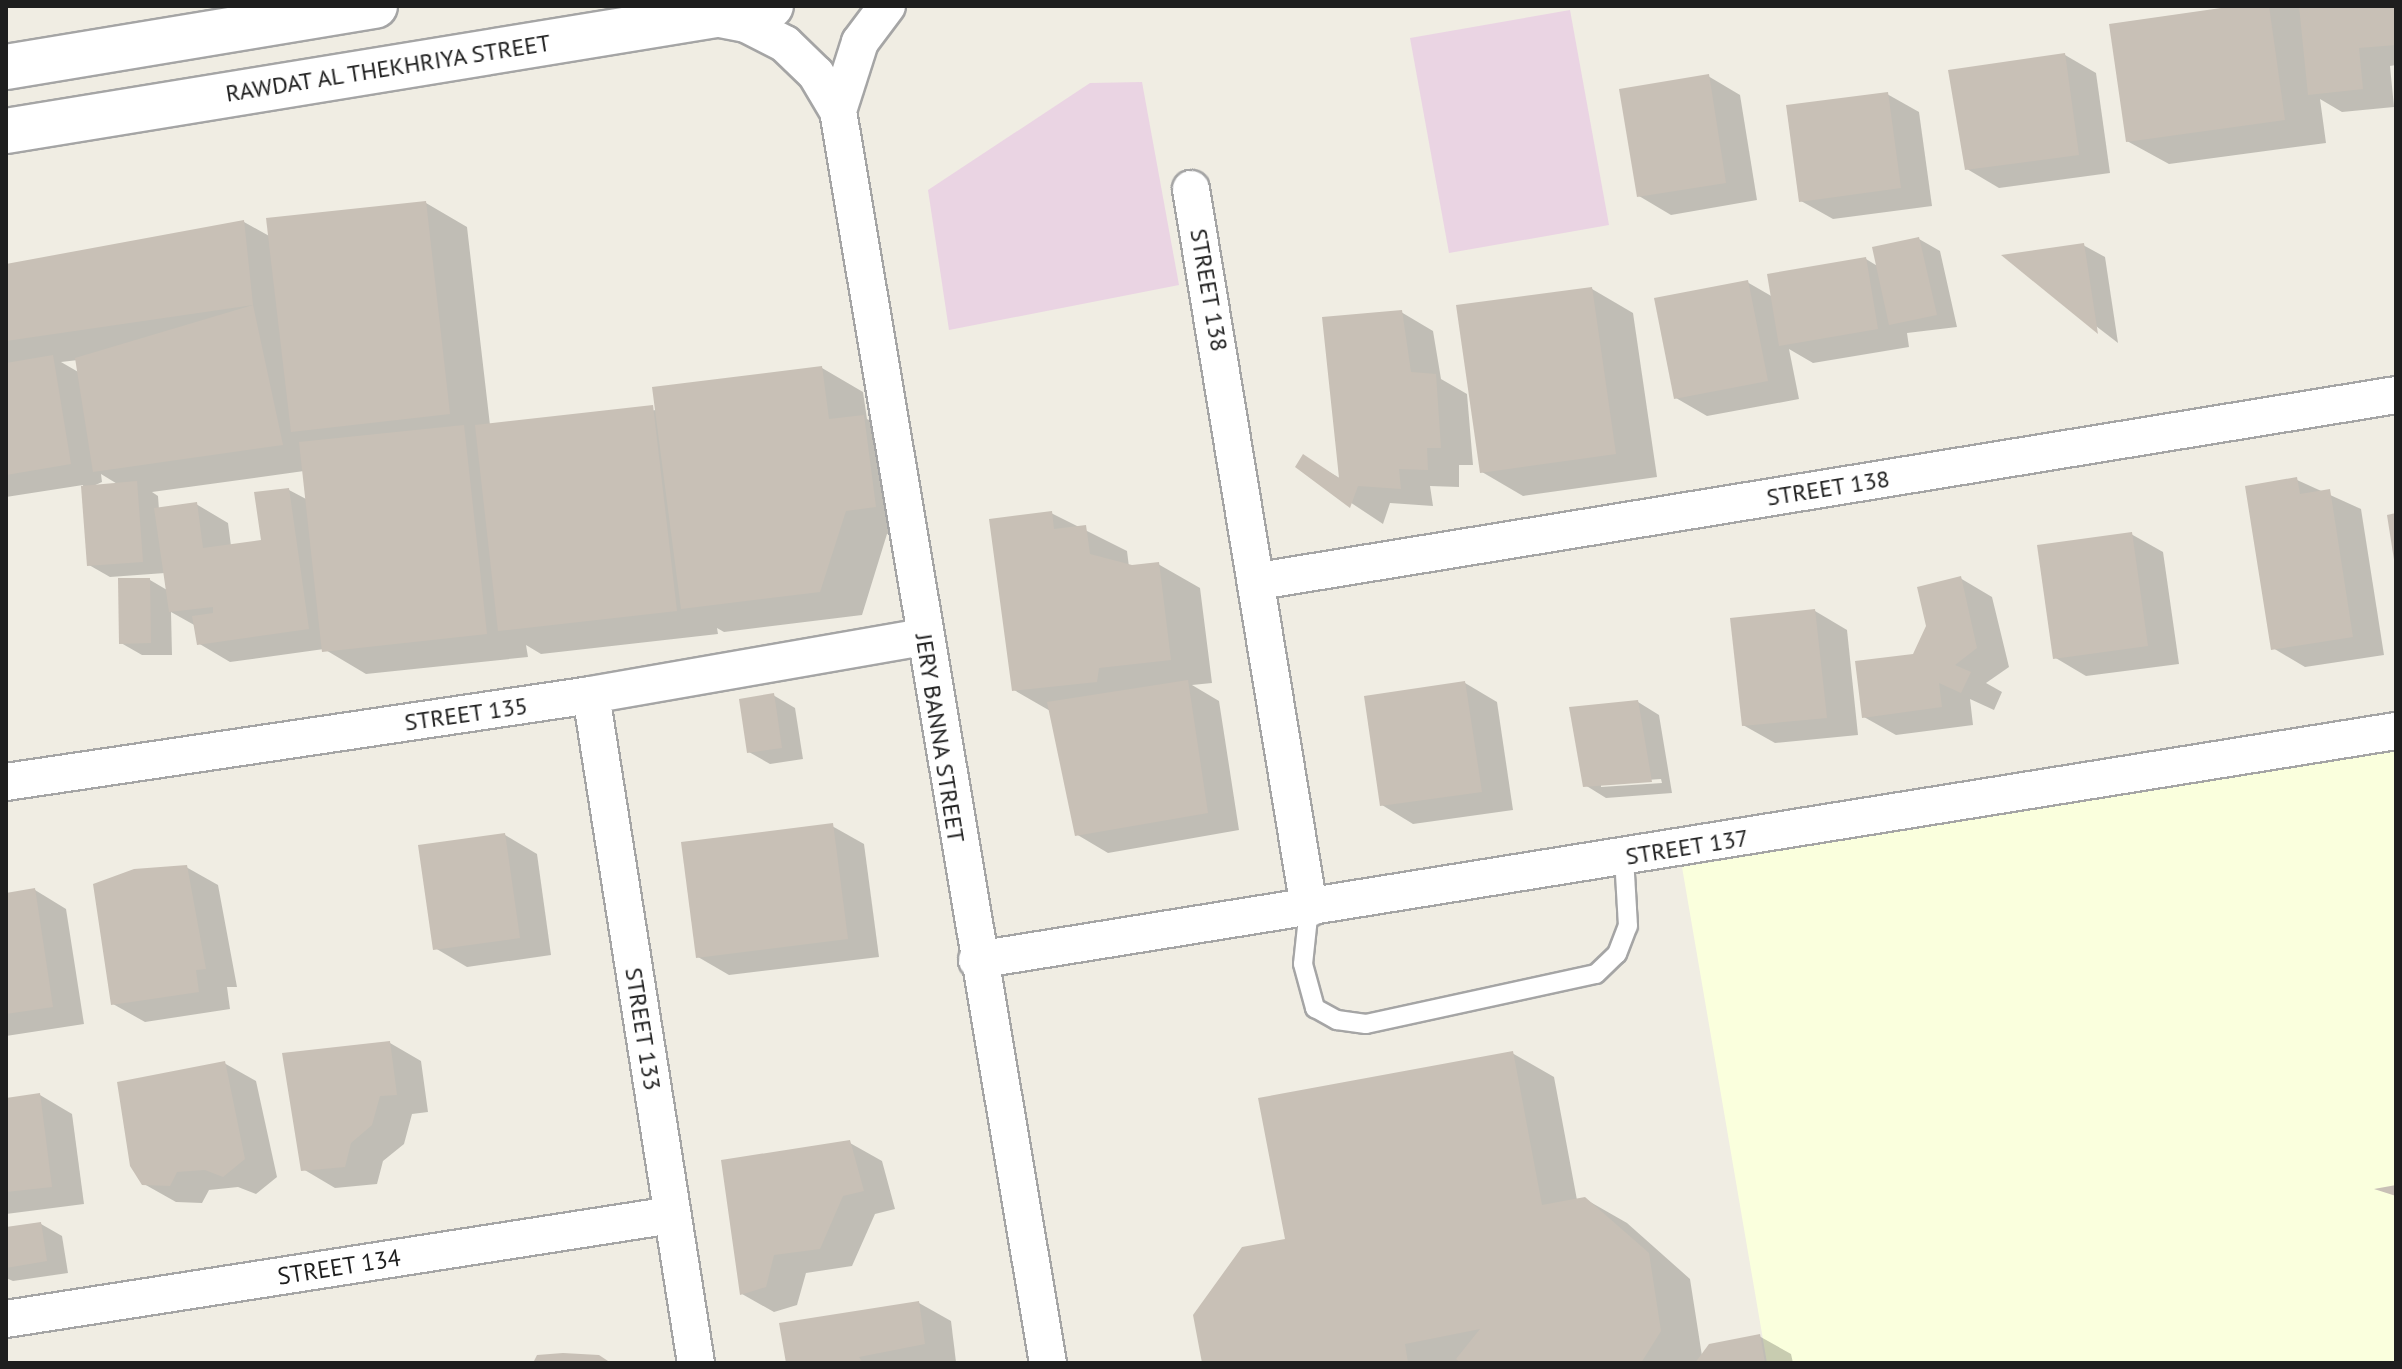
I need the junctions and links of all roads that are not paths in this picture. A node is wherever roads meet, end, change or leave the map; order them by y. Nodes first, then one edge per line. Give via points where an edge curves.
1 (375, 6) edge
2 (771, 6) edge
3 (887, 6) edge
4 (704, 16) junction
5 (6, 67) edge
6 (838, 111) junction
7 (6, 131) edge
8 (1191, 189) dead end
9 (2396, 395) edge
10 (1259, 581) junction
11 (924, 637) junction
12 (591, 695) junction
13 (2396, 731) edge
14 (6, 782) edge
15 (1624, 857) junction
16 (1309, 908) junction
17 (977, 960) junction
18 (672, 1215) junction
19 (6, 1319) edge
20 (696, 1363) edge
21 (1048, 1363) edge

1 - 5 street
2 - 4 street, RAWDAT AL THEKHRIYA STREET
3 - 6 street, JERY BANNA STREET via 860,42
4 - 6 street, JERY BANNA STREET via 746,24 785,44 816,74
4 - 7 street, RAWDAT AL THEKHRIYA STREET
6 - 11 street, JERY BANNA STREET
8 - 10 street, STREET 138
9 - 10 street, STREET 138
10 - 16 street, STREET 138
11 - 12 street, STREET 135
11 - 17 street, JERY BANNA STREET
12 - 14 street, STREET 135
12 - 18 street, STREET 133
13 - 15 street, STREET 137
15 - 16 street, STREET 137
15 - 16 lane via 1628,926 1617,954 1596,974 1366,1024 1337,1020 1315,1008 1303,964
16 - 17 street, STREET 137
17 - 21 street, JERY BANNA STREET
18 - 19 street, STREET 134
18 - 20 street, STREET 133

